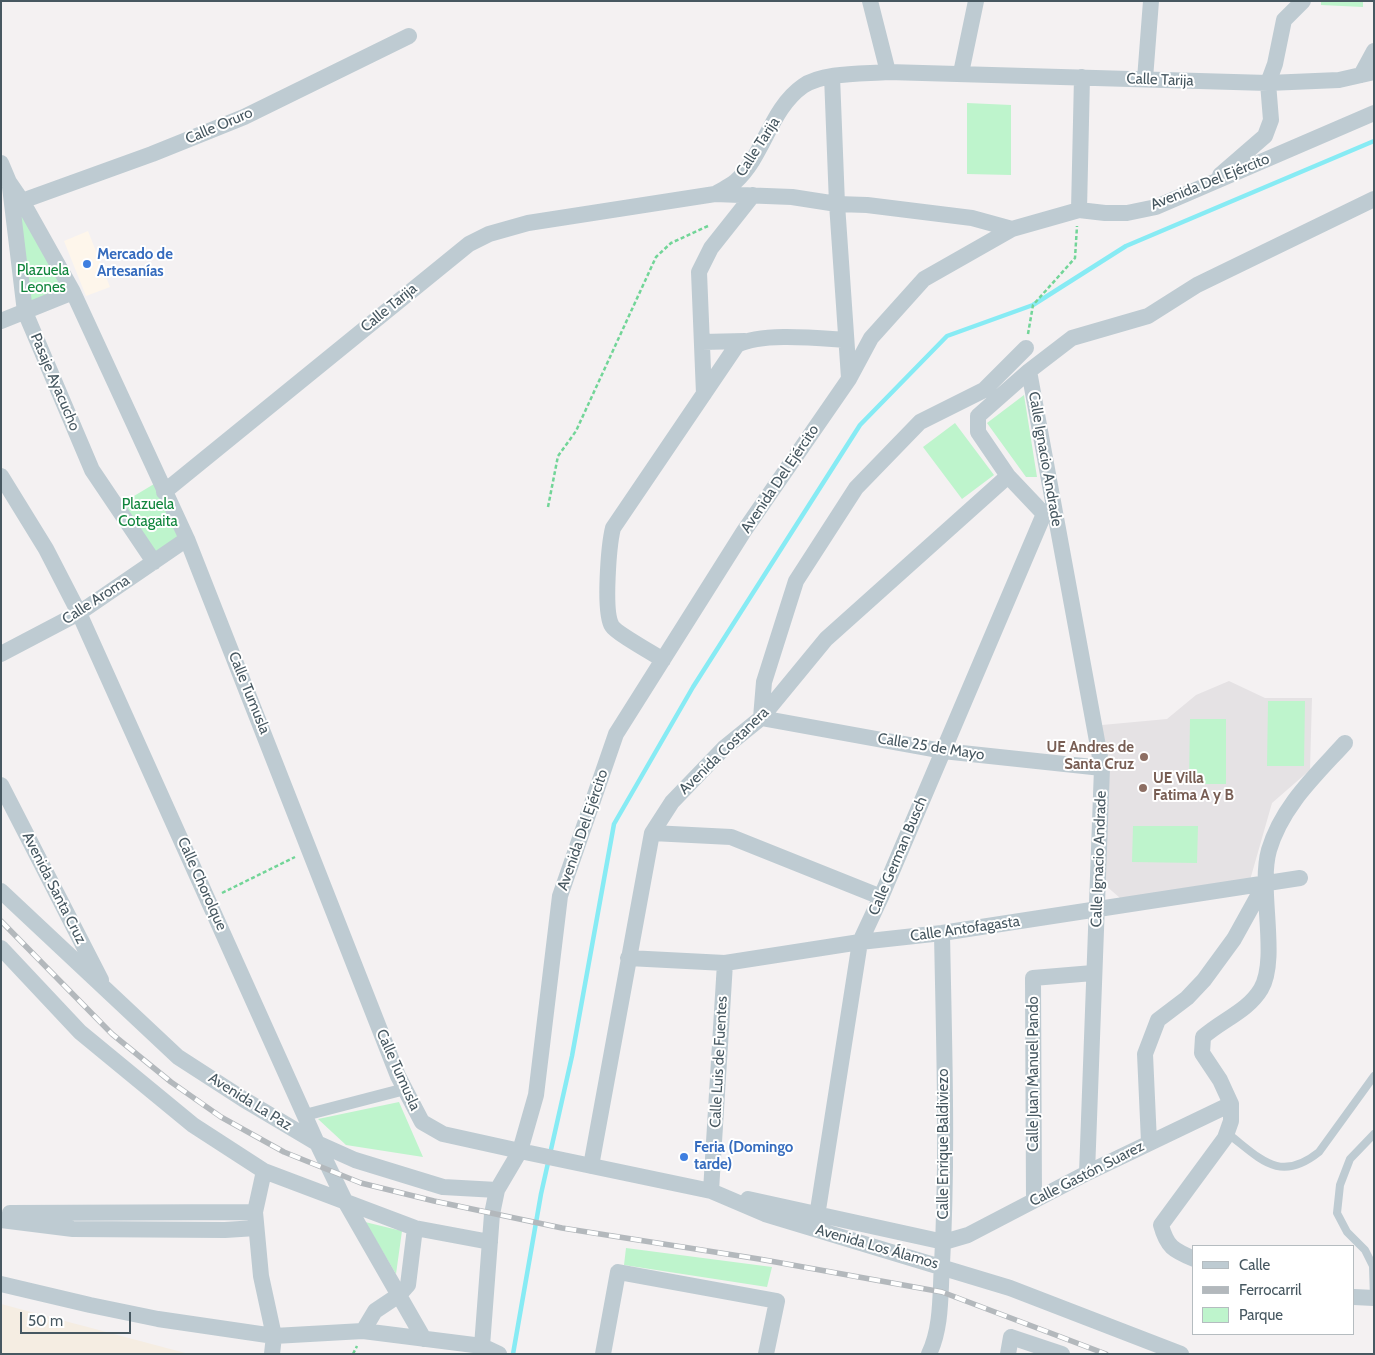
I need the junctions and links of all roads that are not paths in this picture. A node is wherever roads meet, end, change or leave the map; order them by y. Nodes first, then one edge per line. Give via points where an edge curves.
1 (870, 1) edge
2 (976, 1) edge
3 (1151, 1) edge
4 (1303, 1) edge
5 (409, 36) dead end
6 (1374, 52) edge
7 (888, 72) junction
8 (961, 73) junction
9 (1368, 74) edge
10 (832, 76) junction
11 (1082, 77) junction
12 (1145, 79) junction
13 (1268, 84) junction
14 (1374, 112) edge
15 (1, 163) edge
16 (9, 182) junction
17 (1208, 185) junction
18 (715, 194) junction
19 (753, 195) junction
20 (1374, 198) edge
21 (22, 201) junction
22 (836, 204) junction
23 (1079, 210) junction
24 (1012, 229) junction
25 (73, 292) junction
26 (25, 312) junction
27 (1, 321) edge
28 (846, 340) junction
29 (745, 341) junction
30 (702, 342) junction
31 (1026, 348) road end
32 (1029, 371) junction
33 (849, 379) junction
34 (704, 394) junction
35 (1, 476) edge
36 (1008, 476) junction
37 (164, 492) junction
38 (1049, 513) junction
39 (187, 539) junction
40 (154, 562) junction
41 (79, 613) junction
42 (1, 654) edge
43 (663, 660) junction
44 (761, 718) junction
45 (1346, 743) dead end
46 (943, 751) junction
47 (1102, 768) junction
48 (1, 785) edge
49 (652, 834) junction
50 (1300, 878) dead end
51 (1266, 882) junction
52 (1, 891) edge
53 (882, 897) junction
54 (1097, 910) junction
55 (942, 933) junction
56 (860, 942) junction
57 (1, 948) edge
58 (628, 958) junction
59 (724, 963) junction
60 (1094, 973) junction
61 (106, 991) junction
62 (1374, 1076) edge
63 (405, 1089) junction
64 (1231, 1104) junction
65 (305, 1115) junction
66 (1227, 1133) junction
67 (1374, 1134) edge
68 (1149, 1142) junction
69 (317, 1143) junction
70 (520, 1151) junction
71 (591, 1166) junction
72 (264, 1171) junction
73 (1087, 1173) junction
74 (497, 1190) junction
75 (711, 1191) junction
76 (1034, 1200) junction
77 (346, 1203) junction
78 (1, 1213) edge
79 (1, 1220) edge
80 (256, 1220) junction
81 (817, 1221) junction
82 (415, 1228) junction
83 (490, 1242) junction
84 (944, 1242) junction
85 (1192, 1258) edge
86 (942, 1266) junction
87 (1, 1284) edge
88 (399, 1294) junction
89 (1355, 1298) edge
90 (1374, 1298) edge
91 (363, 1331) junction
92 (274, 1336) junction
93 (424, 1339) junction
94 (483, 1350) edge
95 (272, 1354) edge
96 (499, 1354) edge
97 (603, 1354) edge
98 (766, 1354) edge
99 (929, 1354) edge
100 (1008, 1354) edge
101 (1062, 1354) edge
102 (1181, 1354) edge

1 - 7 street
2 - 8 street
3 - 12 street
4 - 13 street via 1284,20
5 - 21 street, Calle Oruro via 244,116 152,154
6 - 9 street
7 - 8 street, Calle Tarija
7 - 10 street, Calle Tarija
8 - 11 street, Calle Tarija
9 - 13 street, Calle Tarija via 1340,80
10 - 18 street, Calle Tarija via 803,86 785,104 751,162 734,183
10 - 22 street
11 - 12 street, Calle Tarija
11 - 23 street
12 - 13 street, Calle Tarija
13 - 17 street via 1271,120 1265,136
14 - 17 street, Avenida Del Ejército
15 - 16 street
16 - 21 street, Calle Tumusla
16 - 26 street, Pasaje Ayacucho
17 - 23 street, Avenida Del Ejército via 1156,207 1126,213
18 - 19 street
18 - 37 street, Calle Tarija via 528,223 489,234 469,244
19 - 22 street
19 - 30 street via 711,248 699,272
20 - 32 street via 1197,285 1148,316 1072,338
21 - 25 street, Calle Tumusla
22 - 24 street via 972,218
22 - 28 street
23 - 24 street, Avenida Del Ejército
24 - 33 street, Avenida Del Ejército via 924,279 871,338
25 - 26 street
25 - 37 street, Calle Tumusla
26 - 27 street
26 - 40 street, Pasaje Ayacucho via 92,470
28 - 29 street via 797,337
28 - 33 street
29 - 30 street
29 - 34 street via 737,345
30 - 34 street
31 - 44 street via 984,390 920,422 856,488 796,581 764,682
32 - 36 street via 978,416 978,432
32 - 38 street, Calle Ignacio Andrade
33 - 43 street, Avenida Del Ejército via 744,531
34 - 43 street via 613,528 609,543 608,615 612,627
35 - 41 street, Calle Chorolque via 46,549
36 - 38 street
36 - 44 street, Avenida Costanera via 826,639
37 - 39 street, Calle Tumusla
38 - 46 street, Calle German Busch
38 - 47 street, Calle Ignacio Andrade
39 - 40 street, Calle Aroma
39 - 63 street, Calle Tumusla
40 - 41 street, Calle Aroma
41 - 42 street, Calle Aroma
41 - 65 street, Calle Chorolque
43 - 70 street, Avenida Del Ejército via 616,734 560,896 536,1096
44 - 46 street, Calle 25 de Mayo
44 - 49 street, Avenida Costanera via 724,748 672,802
45 - 51 street via 1291,802 1269,851
46 - 47 street, Calle 25 de Mayo
46 - 53 street, Calle German Busch
47 - 54 street, Calle Ignacio Andrade
48 - 61 street, Avenida Santa Cruz
49 - 53 street via 731,838
49 - 58 street, Avenida Costanera
50 - 51 street, Calle Antofagasta
51 - 54 street, Calle Antofagasta
51 - 64 street via 1268,967 1261,988 1244,1008 1203,1037 1202,1053
51 - 68 street via 1234,939 1204,980 1158,1020 1146,1054
52 - 61 street, Avenida La Paz
53 - 56 street, Calle German Busch
54 - 55 street, Calle Antofagasta
54 - 60 street, Calle Ignacio Andrade
55 - 56 street, Calle Antofagasta
55 - 84 street, Calle Enrique Baldiviezo
56 - 59 street, Calle Antofagasta
56 - 81 street, Calle German Busch
57 - 72 street via 80,1032 193,1124
58 - 59 street, Calle Antofagasta
58 - 71 street, Avenida Costanera
59 - 75 street, Calle Luis de Fuentes
60 - 73 street, Calle Ignacio Andrade
60 - 76 street, Calle Juan Manuel Pando via 1033,978
61 - 69 street, Avenida La Paz via 178,1057
62 - 66 lane via 1319,1152 1307,1162 1287,1169 1270,1166
63 - 65 street
63 - 70 street, Calle Tumusla via 422,1122 443,1134
64 - 66 street
64 - 68 street, Calle Gastón Suarez
65 - 69 street, Calle Chorolque
66 - 85 street via 1161,1225 1165,1240 1174,1250
67 - 90 lane via 1350,1158 1340,1185 1337,1214 1347,1232 1365,1250 1373,1266
68 - 73 street, Calle Gastón Suarez
69 - 74 street, Avenida La Paz via 354,1160 443,1187
69 - 77 street, Calle Chorolque
70 - 71 street, Avenida Los Álamos
70 - 74 street
71 - 75 street, Avenida Los Álamos
72 - 77 street
72 - 80 street
73 - 76 street, Calle Gastón Suarez
74 - 83 street
75 - 81 street, Avenida Los Álamos via 765,1214
76 - 84 street, Calle Gastón Suarez via 968,1236
77 - 82 street
77 - 88 street, Calle Chorolque
78 - 80 street
79 - 80 street via 73,1229 225,1230
80 - 92 street via 261,1276
81 - 84 street
81 - 86 street, Avenida Los Álamos
82 - 83 street
82 - 88 street via 408,1285
83 - 94 street
84 - 86 street, Calle Enrique Baldiviezo
86 - 99 street, Calle Enrique Baldiviezo via 942,1292 934,1343
86 - 102 street, Avenida Los Álamos via 1010,1288
87 - 92 street via 148,1317
88 - 91 street via 375,1310
88 - 93 street, Calle Chorolque
89 - 90 street
91 - 92 street
91 - 93 street
92 - 95 street
93 - 94 street
94 - 96 street
97 - 98 street via 618,1272 777,1301
100 - 101 street via 1011,1337

